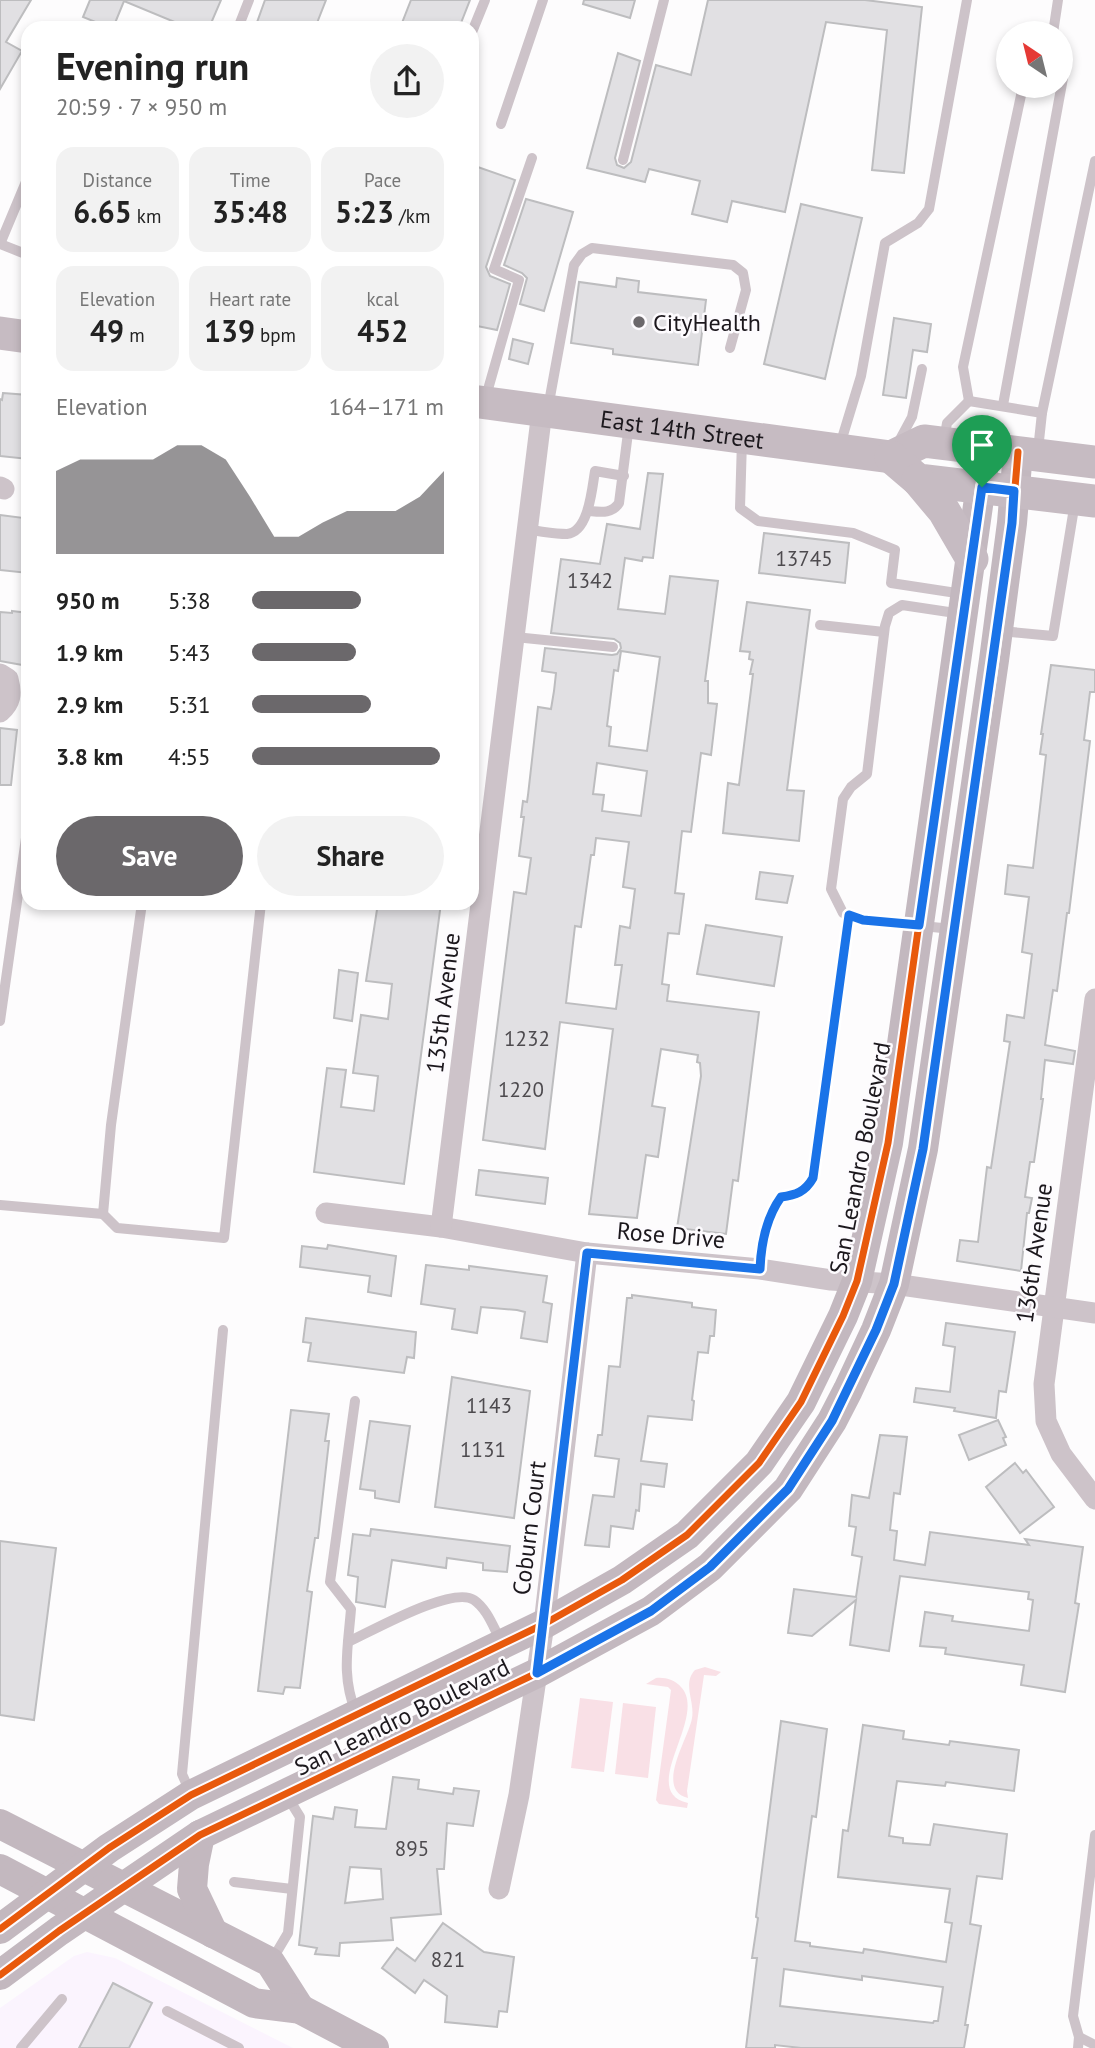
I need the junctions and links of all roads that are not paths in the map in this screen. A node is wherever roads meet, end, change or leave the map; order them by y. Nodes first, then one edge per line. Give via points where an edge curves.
1 (249, 0) edge
2 (485, 0) edge
3 (543, 0) edge
4 (664, 0) edge
5 (967, 0) edge
6 (1058, 0) edge
7 (241, 21) edge
8 (476, 21) edge
9 (1055, 21) edge
10 (1020, 98) edge
11 (1059, 98) edge
12 (501, 124) dead end
13 (532, 158) dead end
14 (623, 160) dead end
15 (1095, 161) edge
16 (21, 194) edge
17 (0, 244) edge
18 (21, 252) edge
19 (0, 333) edge
20 (21, 336) edge
21 (730, 348) dead end
22 (922, 369) dead end
23 (970, 401) junction
24 (479, 402) edge
25 (1003, 405) junction
26 (545, 411) junction
27 (1042, 414) junction
28 (629, 422) junction
29 (742, 437) junction
30 (943, 444) junction
31 (839, 450) junction
32 (1014, 452) junction
33 (891, 457) junction
34 (1095, 462) edge
35 (624, 476) junction
36 (919, 480) junction
37 (982, 487) junction
38 (1014, 491) junction
39 (1085, 500) edge
40 (589, 511) junction
41 (528, 530) junction
42 (972, 559) junction
43 (965, 604) junction
44 (820, 625) dead end
45 (998, 631) junction
46 (884, 632) junction
47 (514, 636) junction
48 (613, 647) dead end
49 (0, 674) edge
50 (0, 712) edge
51 (21, 873) edge
52 (141, 910) edge
53 (260, 910) edge
54 (849, 915) junction
55 (919, 925) junction
56 (955, 930) junction
57 (1095, 999) edge
58 (0, 1021) edge
59 (0, 1205) edge
60 (326, 1213) dead end
61 (103, 1214) junction
62 (442, 1227) junction
63 (587, 1253) junction
64 (760, 1269) junction
65 (858, 1281) junction
66 (894, 1284) junction
67 (1054, 1308) junction
68 (1095, 1313) edge
69 (223, 1330) dead end
70 (355, 1401) dead end
71 (1095, 1499) edge
72 (544, 1623) junction
73 (348, 1642) junction
74 (503, 1644) junction
75 (537, 1673) junction
76 (356, 1715) junction
77 (191, 1795) junction
78 (286, 1795) junction
79 (0, 1824) edge
80 (200, 1835) junction
81 (1095, 1835) edge
82 (84, 1867) junction
83 (0, 1869) edge
84 (234, 1882) dead end
85 (122, 1887) junction
86 (292, 1889) junction
87 (499, 1889) dead end
88 (48, 1895) junction
89 (85, 1914) junction
90 (0, 1929) edge
91 (213, 1933) junction
92 (270, 1962) junction
93 (0, 1975) edge
94 (62, 1999) dead end
95 (300, 2008) junction
96 (167, 2011) dead end
97 (1078, 2043) edge
98 (1095, 2045) edge
99 (369, 2047) edge
100 (21, 2048) edge
101 (239, 2048) edge

1 - 7 lane
2 - 8 lane
3 - 12 lane
4 - 14 lane
5 - 31 lane via 929,209 918,223 885,243 861,376
6 - 9 lane
10 - 23 lane via 963,367
11 - 25 lane
13 - 24 lane via 495,269 519,280
15 - 27 lane
16 - 17 lane
17 - 18 lane
19 - 20 main road
21 - 26 lane via 746,290 743,273 733,265 592,248 574,265
22 - 33 lane via 912,417
23 - 25 lane
23 - 30 lane via 947,423
24 - 26 main road, East 14th Street
25 - 27 lane
26 - 28 main road, East 14th Street
26 - 41 street, 135th Avenue
27 - 32 lane
28 - 29 main road, East 14th Street
28 - 35 lane
29 - 31 main road, East 14th Street
29 - 43 lane via 740,508 758,522 853,533 895,550 891,583
30 - 32 main road
30 - 33 main road via 924,441
31 - 33 main road, East 14th Street
32 - 34 main road
32 - 37 main road, San Leandro Boulevard
32 - 38 main road, San Leandro Boulevard
33 - 36 main road
35 - 40 lane via 615,509
35 - 40 lane via 595,471
36 - 37 main road
36 - 42 main road
37 - 38 main road
37 - 42 main road, San Leandro Boulevard
38 - 39 main road
38 - 45 main road, San Leandro Boulevard
39 - 45 lane via 1053,636
40 - 41 lane via 570,534
41 - 47 street, 135th Avenue
42 - 43 main road, San Leandro Boulevard
43 - 46 lane via 902,606 889,613
43 - 55 main road, San Leandro Boulevard
44 - 46 lane
45 - 56 main road, San Leandro Boulevard
46 - 54 lane via 867,774 843,799 831,889 843,913
47 - 48 lane
47 - 62 street, 135th Avenue
49 - 50 street via 8,679 11,691 9,704
51 - 58 lane
52 - 61 lane
53 - 61 lane via 224,1238 117,1228
54 - 55 lane
54 - 64 lane via 813,1178 807,1189 781,1197 773,1209
55 - 56 lane
55 - 65 main road, San Leandro Boulevard via 888,1143
56 - 66 main road, San Leandro Boulevard via 923,1149
57 - 67 street, 136th Avenue
59 - 61 lane
60 - 62 street, Rose Drive
62 - 63 street, Rose Drive
63 - 64 street, Rose Drive
63 - 72 street, Coburn Court
64 - 65 street, Rose Drive
65 - 66 street, Rose Drive
65 - 72 main road, San Leandro Boulevard via 806,1393 759,1462 687,1535 622,1580
66 - 67 street, Rose Drive
66 - 75 main road, San Leandro Boulevard via 848,1391 788,1489 710,1567 661,1604
67 - 68 street, Rose Drive
67 - 71 street, 136th Avenue via 1044,1384 1046,1421 1061,1454
69 - 77 lane via 182,1774
70 - 73 lane via 330,1583 351,1609
72 - 74 main road, San Leandro Boulevard
72 - 75 street, Coburn Court
73 - 74 lane via 439,1600 458,1596 472,1598 485,1611
73 - 76 lane via 345,1674
74 - 76 main road, San Leandro Boulevard
75 - 78 main road, San Leandro Boulevard
75 - 87 street, Coburn Court
76 - 77 main road, San Leandro Boulevard
77 - 82 main road, San Leandro Boulevard
78 - 80 main road, San Leandro Boulevard
78 - 86 lane via 300,1816
79 - 82 main road
80 - 85 main road, San Leandro Boulevard
80 - 91 main road via 192,1889
81 - 97 lane via 1073,2015
82 - 85 main road
82 - 88 main road, San Leandro Boulevard
83 - 88 main road
84 - 86 lane
85 - 89 main road, San Leandro Boulevard
85 - 91 main road
86 - 92 lane via 288,1933
88 - 89 main road
88 - 90 main road, San Leandro Boulevard
89 - 93 main road, San Leandro Boulevard
89 - 95 main road via 254,2003
91 - 92 main road
92 - 95 main road
94 - 100 lane
95 - 99 main road
96 - 101 lane
97 - 98 lane

